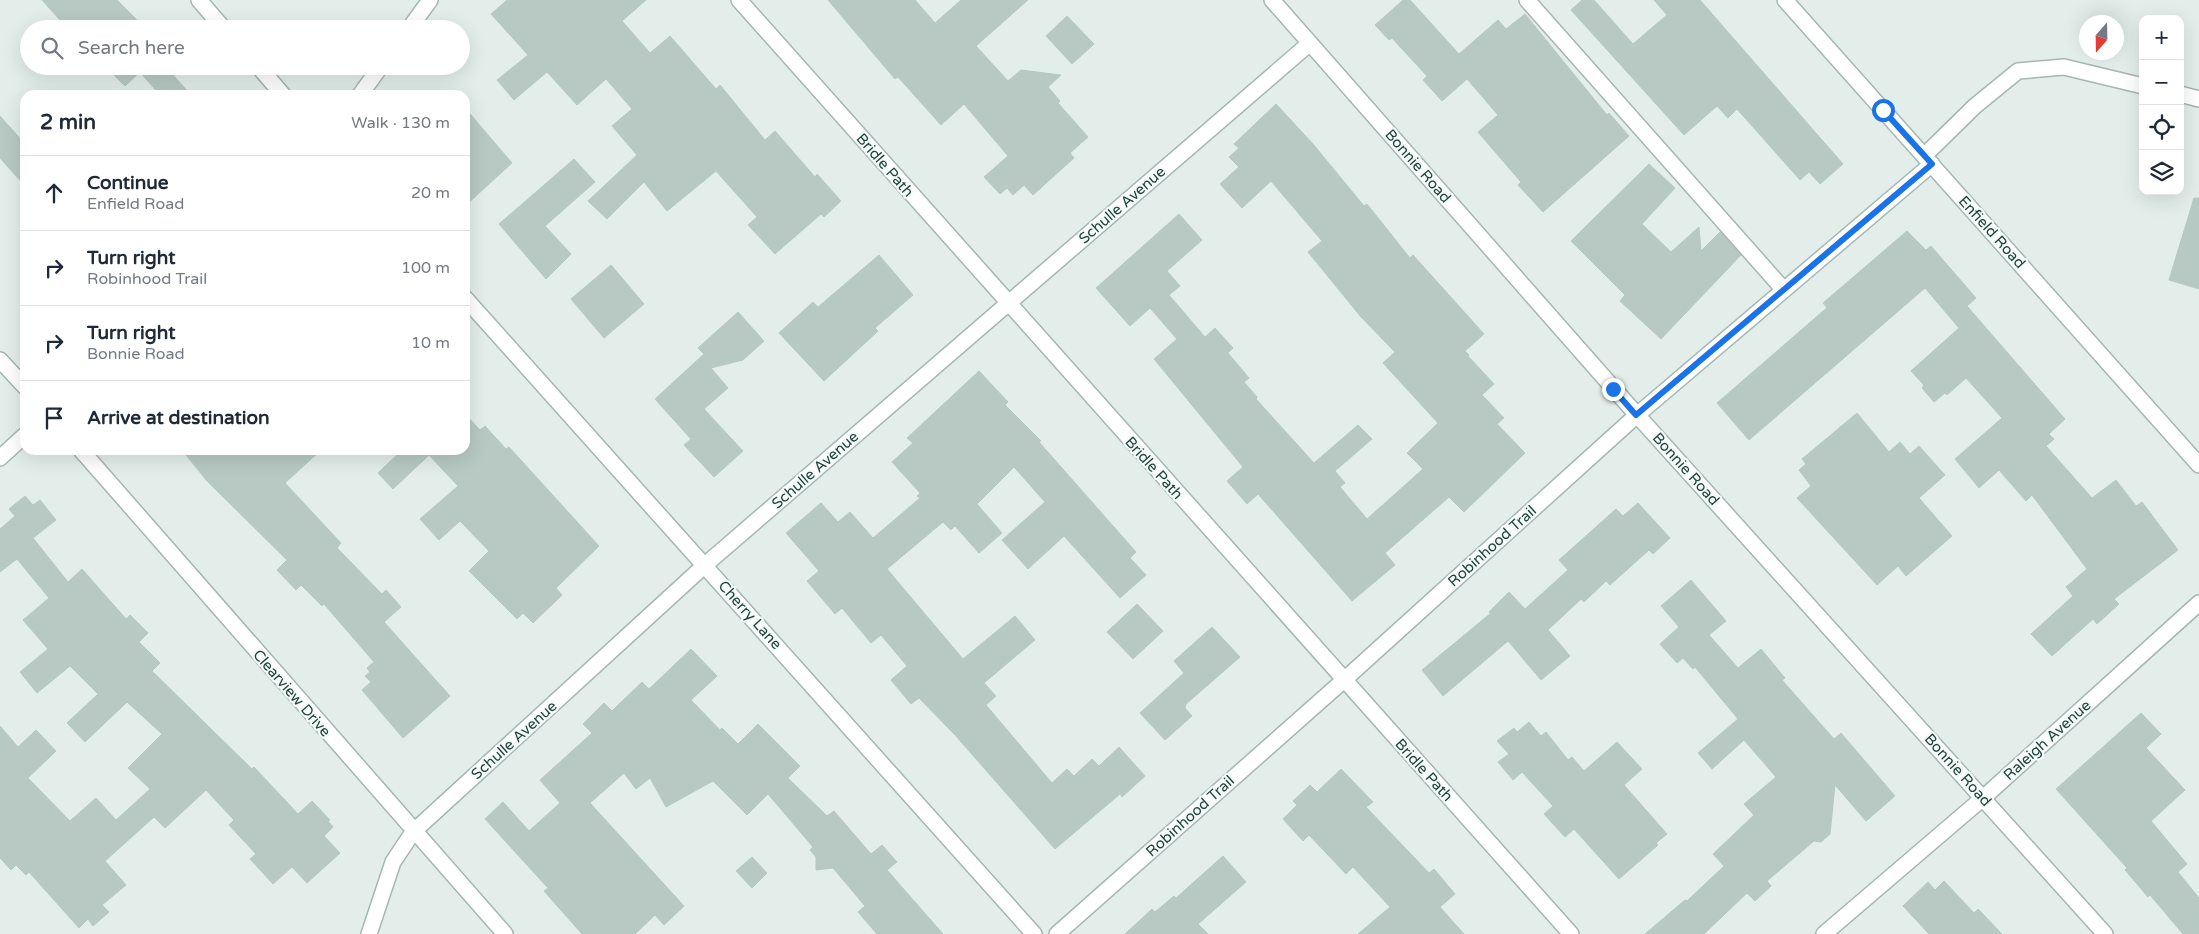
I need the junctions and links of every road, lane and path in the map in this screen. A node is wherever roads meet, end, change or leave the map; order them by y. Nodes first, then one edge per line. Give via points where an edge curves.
1 (199, 0) edge
2 (430, 0) edge
3 (739, 0) edge
4 (1272, 0) edge
5 (1527, 0) edge
6 (1785, 0) edge
7 (216, 20) edge
8 (416, 20) edge
9 (1310, 44) junction
10 (266, 75) edge
11 (375, 75) edge
12 (2139, 85) edge
13 (279, 90) edge
14 (364, 90) edge
15 (2184, 95) edge
16 (2199, 99) edge
17 (1928, 160) junction
18 (1784, 290) junction
19 (1007, 303) junction
20 (470, 304) edge
21 (0, 360) edge
22 (20, 382) edge
23 (1636, 415) junction
24 (20, 440) edge
25 (85, 455) edge
26 (0, 458) edge
27 (2199, 465) edge
28 (705, 565) junction
29 (2199, 603) edge
30 (1344, 680) junction
31 (1983, 798) junction
32 (413, 832) junction
33 (370, 934) edge
34 (505, 934) edge
35 (1034, 934) edge
36 (1057, 934) edge
37 (1571, 934) edge
38 (1824, 934) edge
39 (2105, 934) edge

1 - 7 street
2 - 8 street
3 - 19 street, Bridle Path
4 - 9 street, Bonnie Road
5 - 18 street
6 - 17 street, Enfield Road
9 - 19 street, Schulle Avenue
9 - 23 street, Bonnie Road
10 - 13 street
11 - 14 street
12 - 17 street, Robinhood Trail via 2064,67 2018,71 1975,106
15 - 16 street
17 - 18 street, Robinhood Trail
17 - 27 street, Enfield Road
18 - 23 street, Robinhood Trail
19 - 28 street, Schulle Avenue
19 - 30 street, Bridle Path
20 - 28 street, Cherry Lane
21 - 22 street
23 - 30 street, Robinhood Trail
23 - 31 street, Bonnie Road
24 - 26 street
25 - 32 street, Clearview Drive
28 - 32 street, Schulle Avenue
28 - 35 street, Cherry Lane
29 - 31 street, Raleigh Avenue
30 - 36 street, Robinhood Trail
30 - 37 street, Bridle Path
31 - 38 street, Raleigh Avenue
31 - 39 street, Bonnie Road
32 - 33 street, Schulle Avenue via 393,862
32 - 34 street, Clearview Drive

